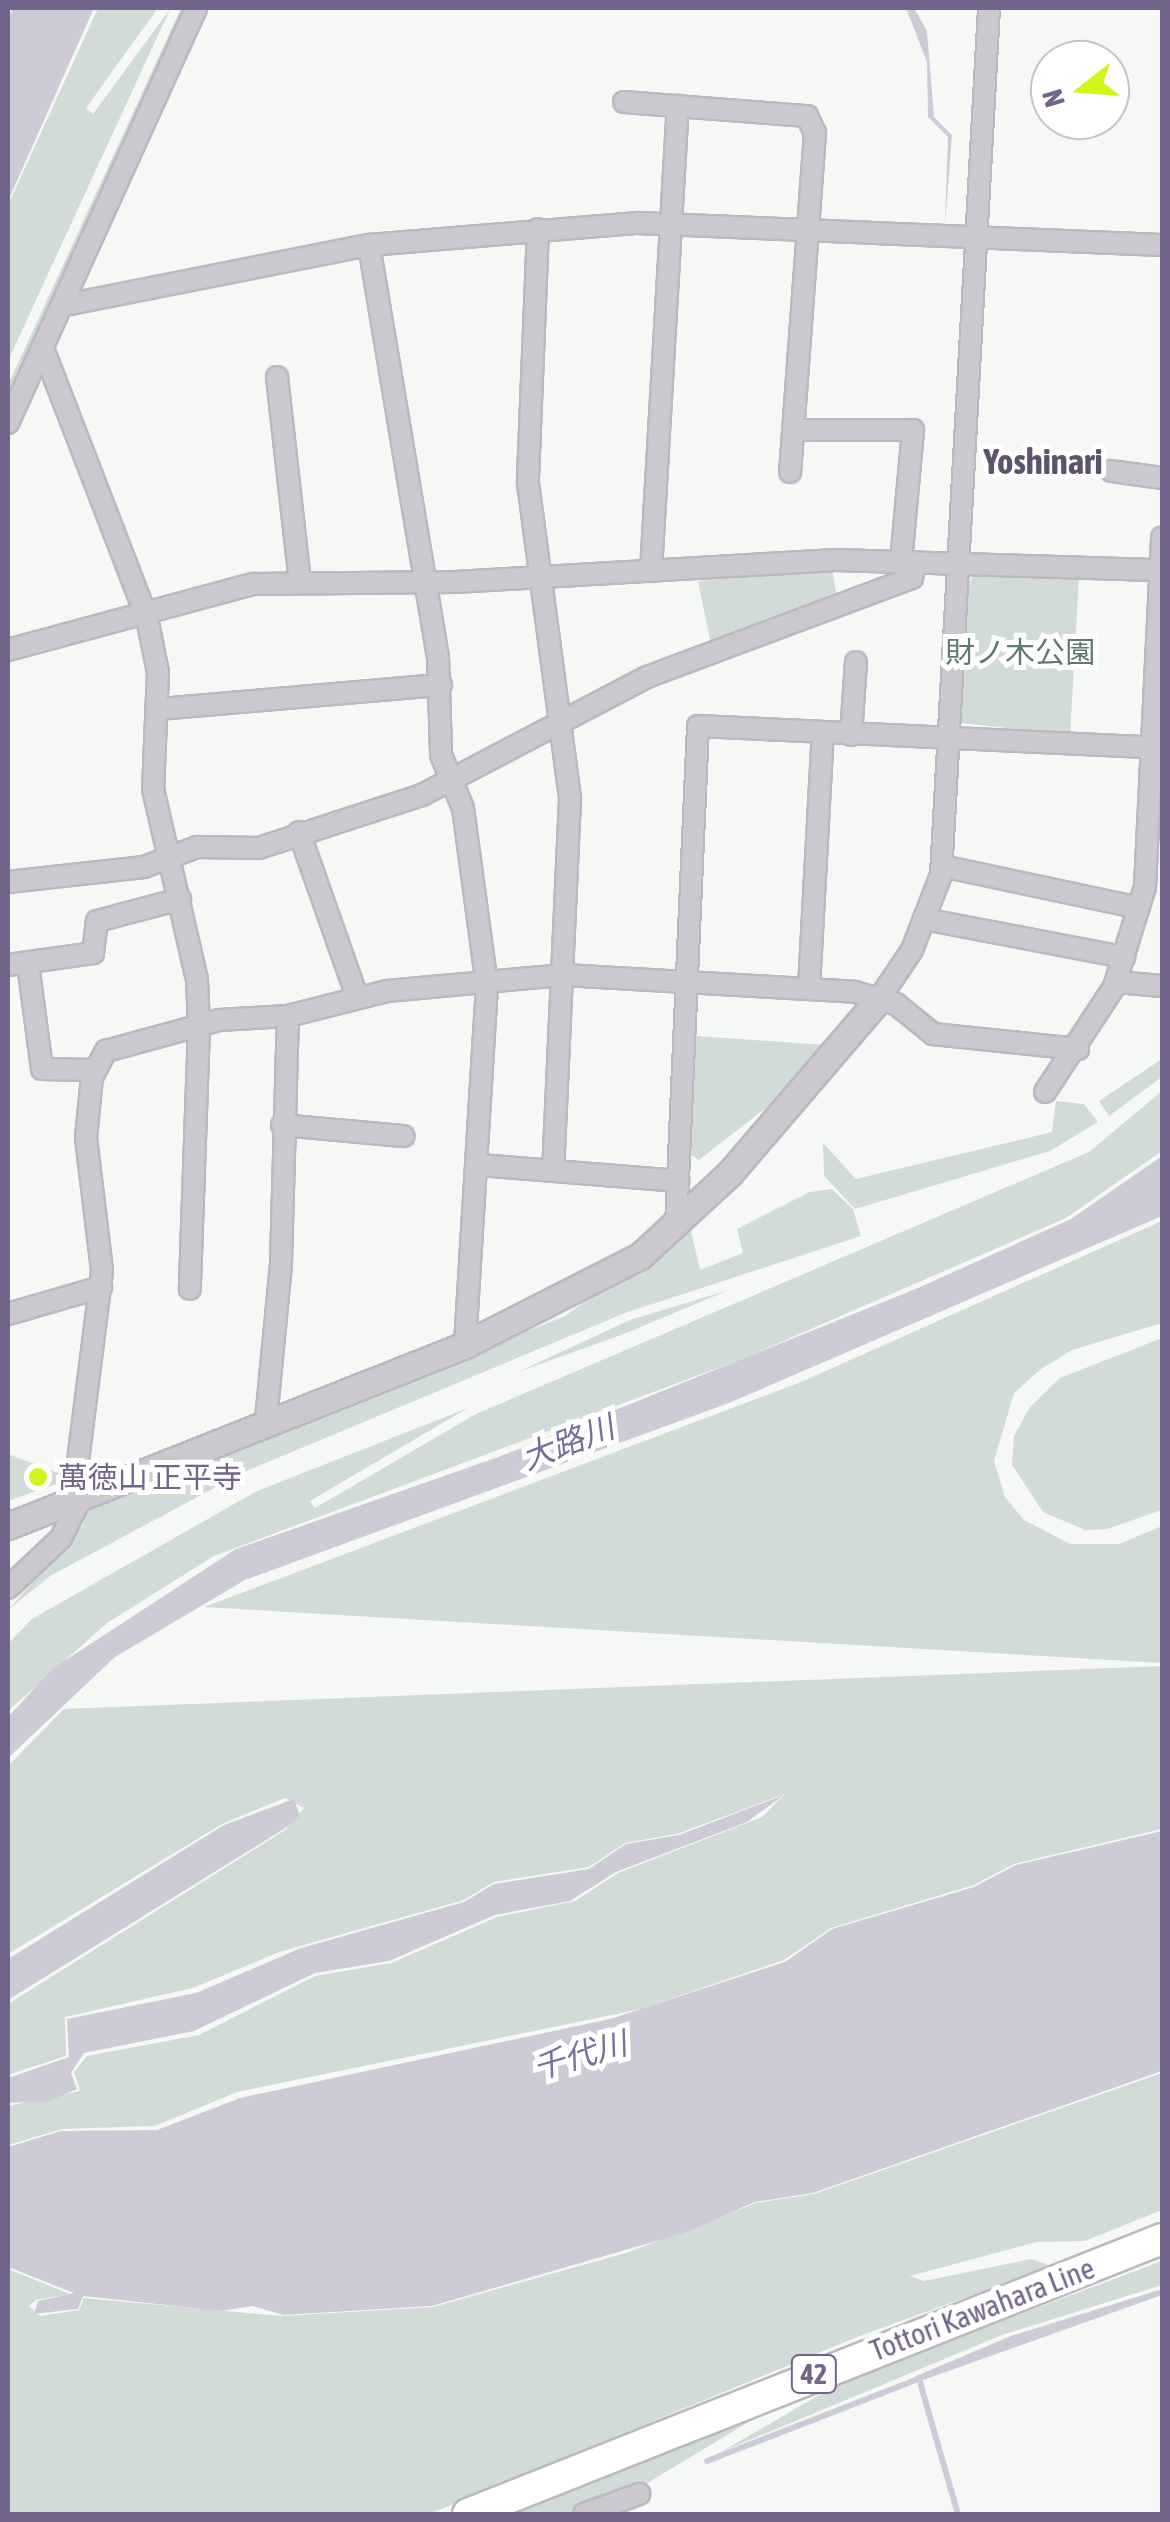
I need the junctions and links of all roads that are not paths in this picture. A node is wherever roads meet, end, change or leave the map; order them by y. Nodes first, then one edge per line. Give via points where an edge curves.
1 (196, 8) edge
2 (989, 8) edge
3 (624, 102) dead end
4 (678, 106) junction
5 (670, 222) junction
6 (808, 228) junction
7 (538, 230) junction
8 (973, 235) junction
9 (369, 245) junction
10 (1162, 245) edge
11 (65, 306) junction
12 (44, 351) junction
13 (277, 377) dead end
14 (8, 422) edge
15 (793, 430) junction
16 (790, 472) dead end
17 (1110, 472) dead end
18 (1162, 478) edge
19 (1162, 537) edge
20 (908, 562) junction
21 (957, 563) junction
22 (651, 570) junction
23 (1161, 570) edge
24 (539, 577) junction
25 (422, 580) junction
26 (300, 582) junction
27 (147, 618) junction
28 (8, 650) edge
29 (856, 662) dead end
30 (441, 685) junction
31 (159, 709) junction
32 (558, 722) junction
33 (823, 732) junction
34 (851, 734) junction
35 (950, 742) junction
36 (1156, 748) edge
37 (456, 779) junction
38 (299, 832) junction
39 (167, 856) junction
40 (942, 866) junction
41 (8, 882) edge
42 (180, 898) junction
43 (1139, 908) junction
44 (924, 919) junction
45 (1124, 957) junction
46 (18, 965) edge
47 (564, 975) junction
48 (485, 976) junction
49 (686, 982) junction
50 (1116, 982) junction
51 (1162, 986) edge
52 (809, 988) junction
53 (357, 997) junction
54 (879, 998) junction
55 (288, 1016) junction
56 (200, 1026) junction
57 (1078, 1049) junction
58 (94, 1070) junction
59 (1045, 1092) dead end
60 (282, 1125) junction
61 (404, 1136) dead end
62 (480, 1165) junction
63 (553, 1170) junction
64 (678, 1181) junction
65 (676, 1226) junction
66 (102, 1286) junction
67 (190, 1288) dead end
68 (8, 1314) edge
69 (464, 1345) junction
70 (266, 1420) junction
71 (82, 1496) junction
72 (8, 1526) edge
73 (8, 1588) edge
74 (1162, 2239) edge
75 (640, 2494) dead end
76 (468, 2514) edge
77 (584, 2514) edge

1 - 11 street
2 - 8 street
3 - 4 street
4 - 5 street
4 - 6 street via 807,116 815,133
5 - 6 street
5 - 7 street
5 - 22 street
6 - 8 street
6 - 15 street
7 - 9 street
7 - 24 street via 525,428
8 - 10 street
8 - 21 street
9 - 11 street
9 - 25 street
11 - 12 street
12 - 14 street
12 - 27 street
13 - 26 street
15 - 16 street
15 - 20 street via 912,430
17 - 18 street
19 - 23 street
20 - 21 street
20 - 22 street
20 - 32 street via 912,578 647,678
21 - 23 street
21 - 35 street
22 - 24 street
23 - 36 street
24 - 25 street
24 - 32 street
25 - 26 street
25 - 30 street
26 - 27 street via 253,584
27 - 28 street
27 - 31 street
29 - 34 street
30 - 31 street
30 - 37 street via 441,755
31 - 39 street via 153,789
32 - 37 street
32 - 47 street via 570,799
33 - 34 street
33 - 49 street via 698,726
33 - 52 street
34 - 35 street
35 - 36 street
35 - 40 street
36 - 43 street via 1148,871
37 - 38 street
37 - 48 street
38 - 39 street via 259,848 197,848
38 - 53 street
39 - 41 street via 144,866
39 - 42 street
40 - 43 street
40 - 44 street
42 - 46 street via 97,921 93,953
42 - 56 street
43 - 45 street
44 - 45 street
44 - 54 street
45 - 50 street
46 - 58 street via 42,1069
47 - 48 street
47 - 49 street
47 - 63 street
48 - 53 street
48 - 62 street
49 - 52 street
49 - 64 street
50 - 51 street
50 - 57 street
52 - 54 street
53 - 55 street
54 - 57 street via 933,1034
54 - 65 street
55 - 56 street
55 - 60 street
56 - 58 street via 106,1051
56 - 67 street
57 - 59 street
58 - 66 street via 86,1183
60 - 61 street
60 - 70 street via 281,1262
62 - 63 street
62 - 69 street via 465,1261
63 - 64 street
64 - 65 street
65 - 69 street via 577,1293
66 - 68 street
66 - 71 street via 77,1469
69 - 70 street
70 - 71 street
71 - 72 street
71 - 73 street via 62,1538
74 - 76 main road, Tottori Kawahara Line / 42
75 - 77 street

